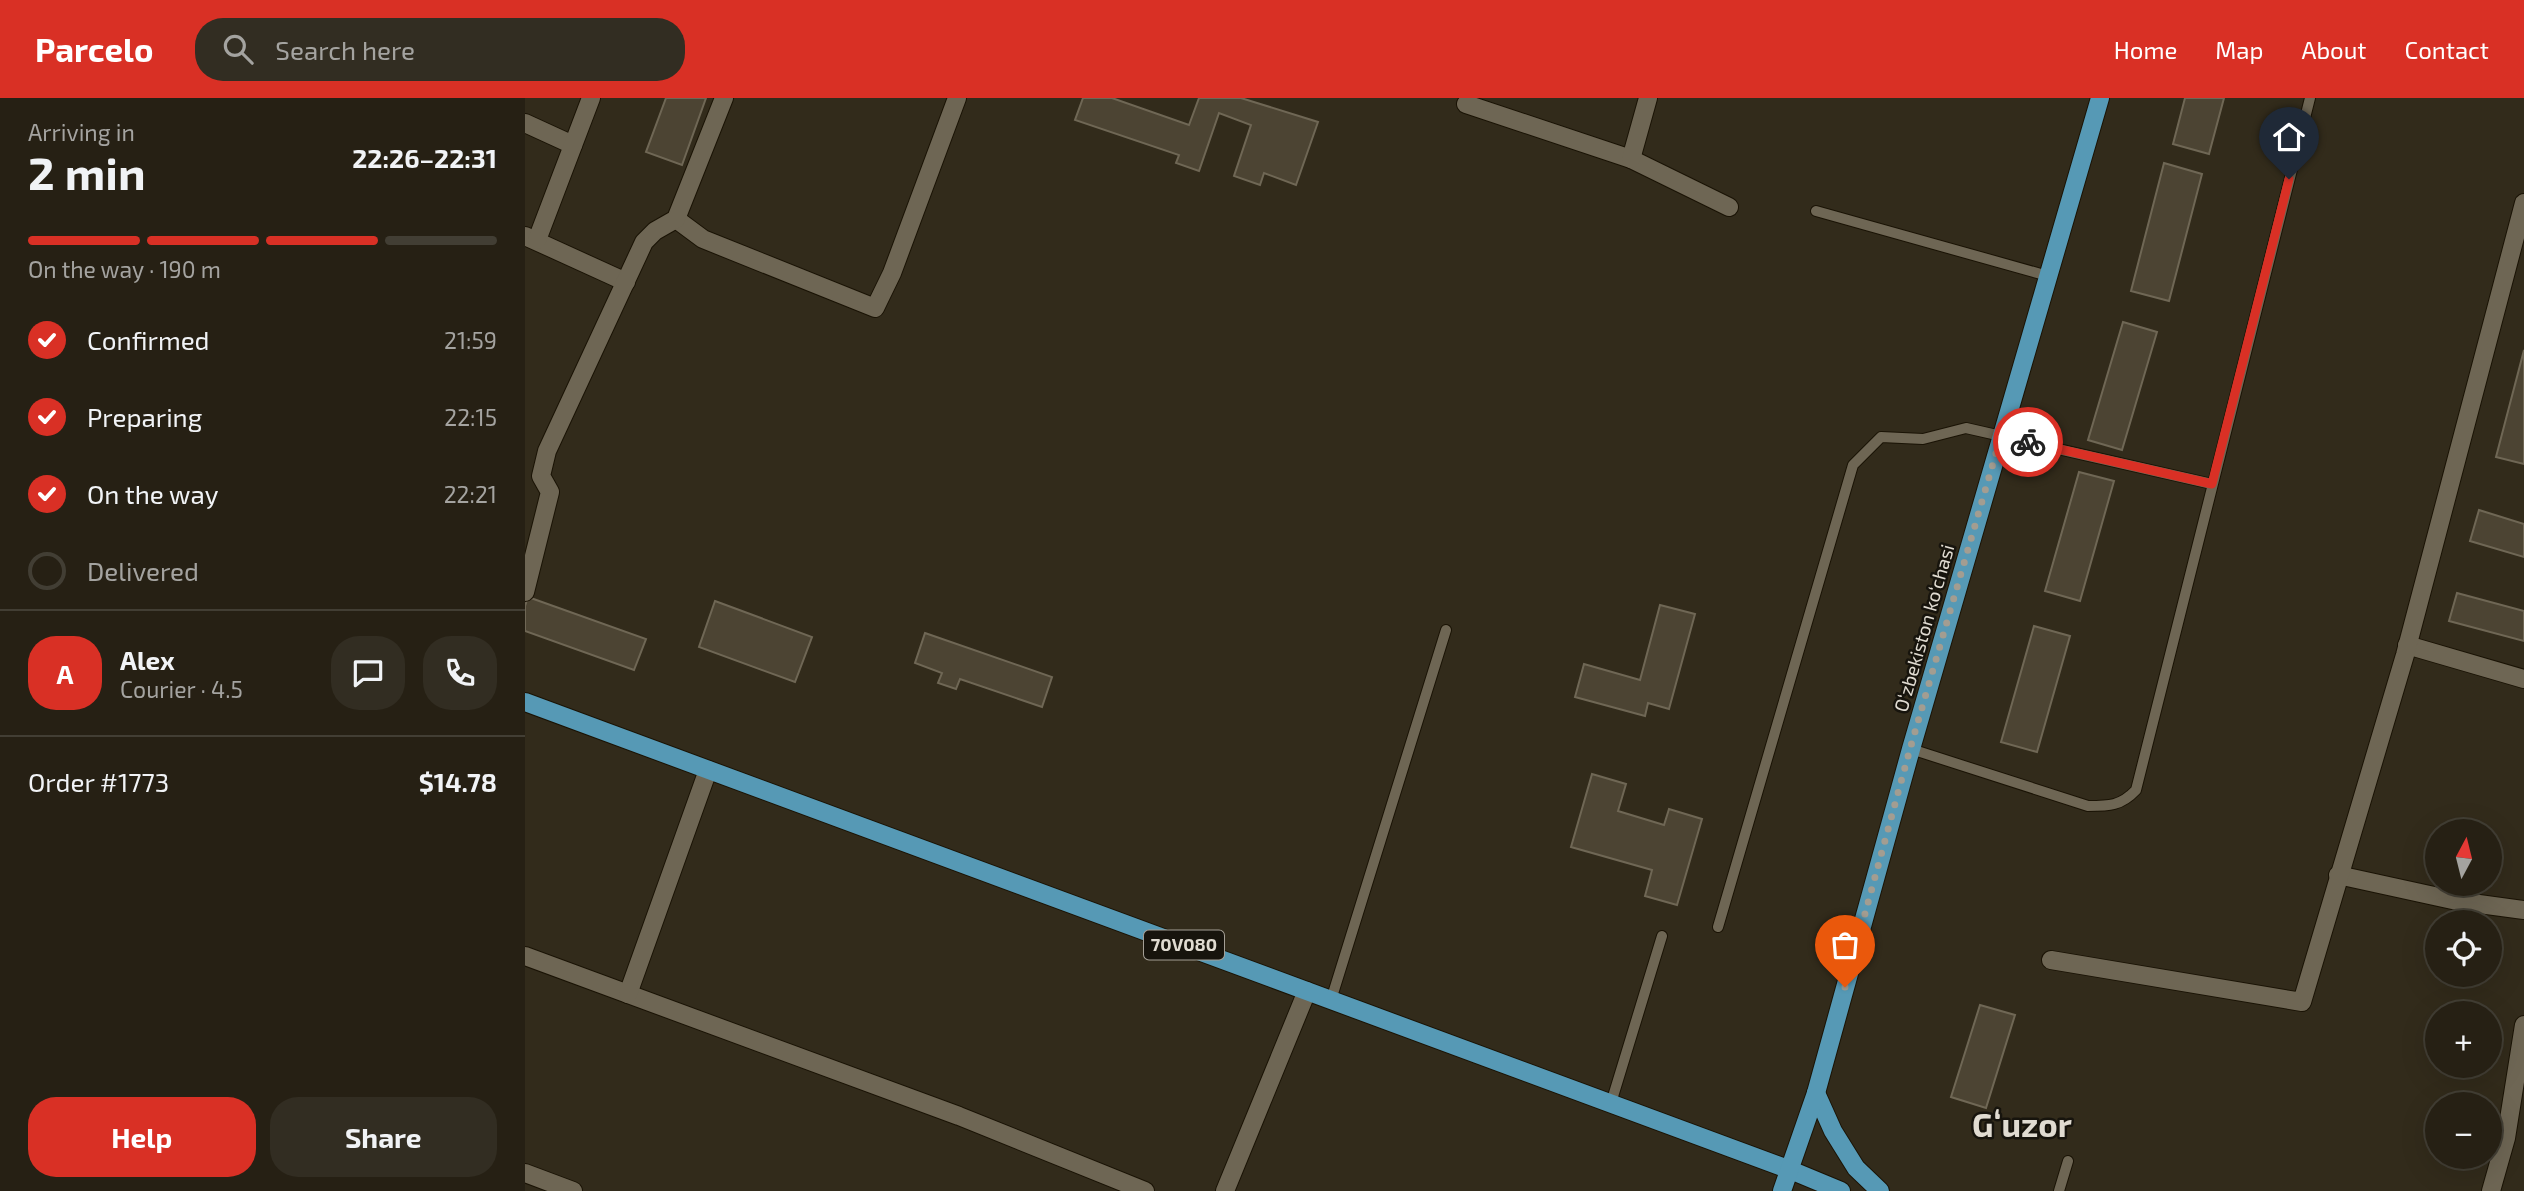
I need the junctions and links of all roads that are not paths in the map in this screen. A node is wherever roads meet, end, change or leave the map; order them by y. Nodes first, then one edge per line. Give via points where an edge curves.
1 (591, 98) edge
2 (724, 98) edge
3 (957, 98) edge
4 (1648, 98) edge
5 (2100, 98) edge
6 (2310, 98) edge
7 (1466, 104) dead end
8 (525, 123) edge
9 (573, 145) junction
10 (1631, 159) junction
11 (2524, 203) edge
12 (1728, 206) dead end
13 (1816, 211) dead end
14 (676, 219) junction
15 (531, 238) edge
16 (2048, 276) junction
17 (626, 282) junction
18 (2001, 436) junction
19 (2212, 484) junction
20 (525, 592) edge
21 (1446, 630) dead end
22 (2407, 645) junction
23 (2524, 679) edge
24 (525, 702) edge
25 (1910, 749) junction
26 (708, 770) junction
27 (2338, 874) junction
28 (2524, 909) edge
29 (1718, 927) dead end
30 (1662, 936) dead end
31 (525, 956) edge
32 (2051, 960) dead end
33 (1307, 991) junction
34 (628, 994) junction
35 (1331, 1000) junction
36 (2524, 1025) edge
37 (1816, 1093) junction
38 (1611, 1103) junction
39 (2516, 1127) edge
40 (2068, 1161) dead end
41 (1789, 1168) junction
42 (525, 1173) edge
43 (573, 1191) edge
44 (1145, 1191) edge
45 (1225, 1191) edge
46 (1782, 1191) edge
47 (1841, 1191) edge
48 (1880, 1191) edge
49 (2059, 1191) edge
50 (2491, 1191) edge

1 - 9 street
2 - 14 street
3 - 14 street via 875,308 703,239
4 - 10 street
5 - 16 main road, O‘zbekiston ko‘chasi
6 - 19 lane
7 - 10 street
8 - 9 street
9 - 15 street
10 - 12 street
11 - 22 street
13 - 16 lane
14 - 17 street via 644,243
15 - 17 street
16 - 18 main road, O‘zbekiston ko‘chasi
17 - 20 street via 547,451 541,476 549,492
18 - 19 lane
18 - 25 main road, O‘zbekiston ko‘chasi
18 - 29 lane via 1966,428 1923,439 1881,437 1853,465
19 - 25 lane via 2137,790 2127,800 2114,806 2088,806
21 - 35 lane
22 - 23 street
22 - 27 street
24 - 26 main road, 70V080
25 - 37 main road, O‘zbekiston ko‘chasi
26 - 33 main road, 70V080
26 - 34 street
27 - 28 street via 2457,901
27 - 32 street via 2302,1003
30 - 38 lane
31 - 34 street
33 - 35 main road, 70V080
33 - 45 street
34 - 44 street via 959,1115
35 - 38 main road, 70V080
36 - 39 street
37 - 41 main road, O‘zbekiston ko‘chasi
37 - 48 main road via 1856,1168
38 - 41 main road, 70V080
39 - 50 street
40 - 49 lane
41 - 46 main road, O‘zbekiston ko‘chasi
41 - 47 main road, 70V080
42 - 43 street

